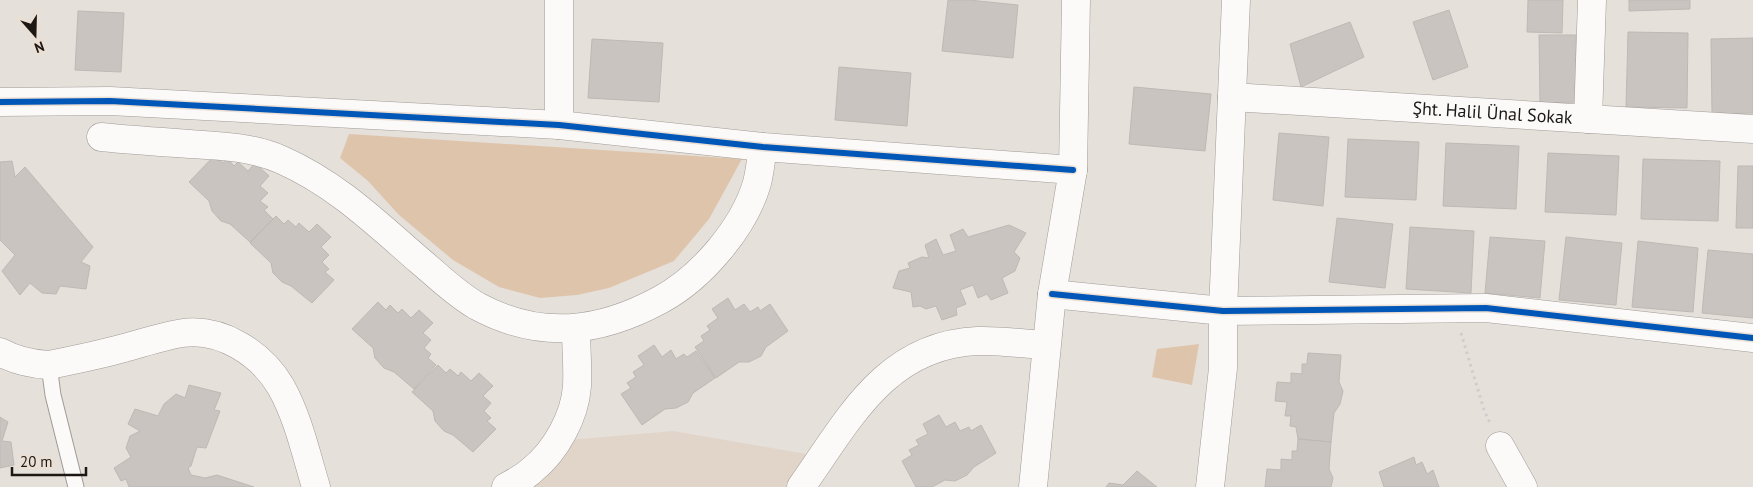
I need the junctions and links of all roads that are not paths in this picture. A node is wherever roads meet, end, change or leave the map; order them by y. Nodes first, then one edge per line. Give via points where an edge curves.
1 (559, 0) edge
2 (1076, 0) edge
3 (1236, 0) edge
4 (1592, 0) edge
5 (1232, 97) junction
6 (0, 102) edge
7 (1588, 119) junction
8 (559, 126) junction
9 (1753, 129) edge
10 (101, 137) dead end
11 (763, 147) junction
12 (1073, 170) junction
13 (1052, 294) junction
14 (1223, 311) junction
15 (576, 328) junction
16 (1753, 338) edge
17 (1046, 345) junction
18 (0, 352) edge
19 (49, 365) junction
20 (1500, 446) road end
21 (76, 487) edge
22 (316, 487) edge
23 (506, 487) edge
24 (801, 487) edge
25 (1033, 487) edge
26 (1210, 487) edge
27 (1523, 487) edge

1 - 8 street
2 - 12 street
3 - 5 street
4 - 7 street
5 - 7 street, Şht. Halil Ünal Sokak
5 - 14 street
6 - 8 street via 110,101
7 - 9 street, Şht. Halil Ünal Sokak
8 - 11 street
10 - 15 street via 247,148 279,159 335,189 451,288 477,306 513,321 547,328
11 - 12 street
11 - 15 street via 756,184 744,213 699,271 670,295 636,313 605,324
12 - 13 street
13 - 14 street
13 - 17 street
14 - 16 street via 1486,308
14 - 26 street via 1223,368
15 - 23 street via 577,388 564,428 533,470
17 - 24 street via 977,341 944,346 912,358 888,374 863,399
17 - 25 street
18 - 19 street via 13,359
19 - 21 lane
19 - 22 street via 184,333 234,342 267,367 281,386
20 - 27 street

